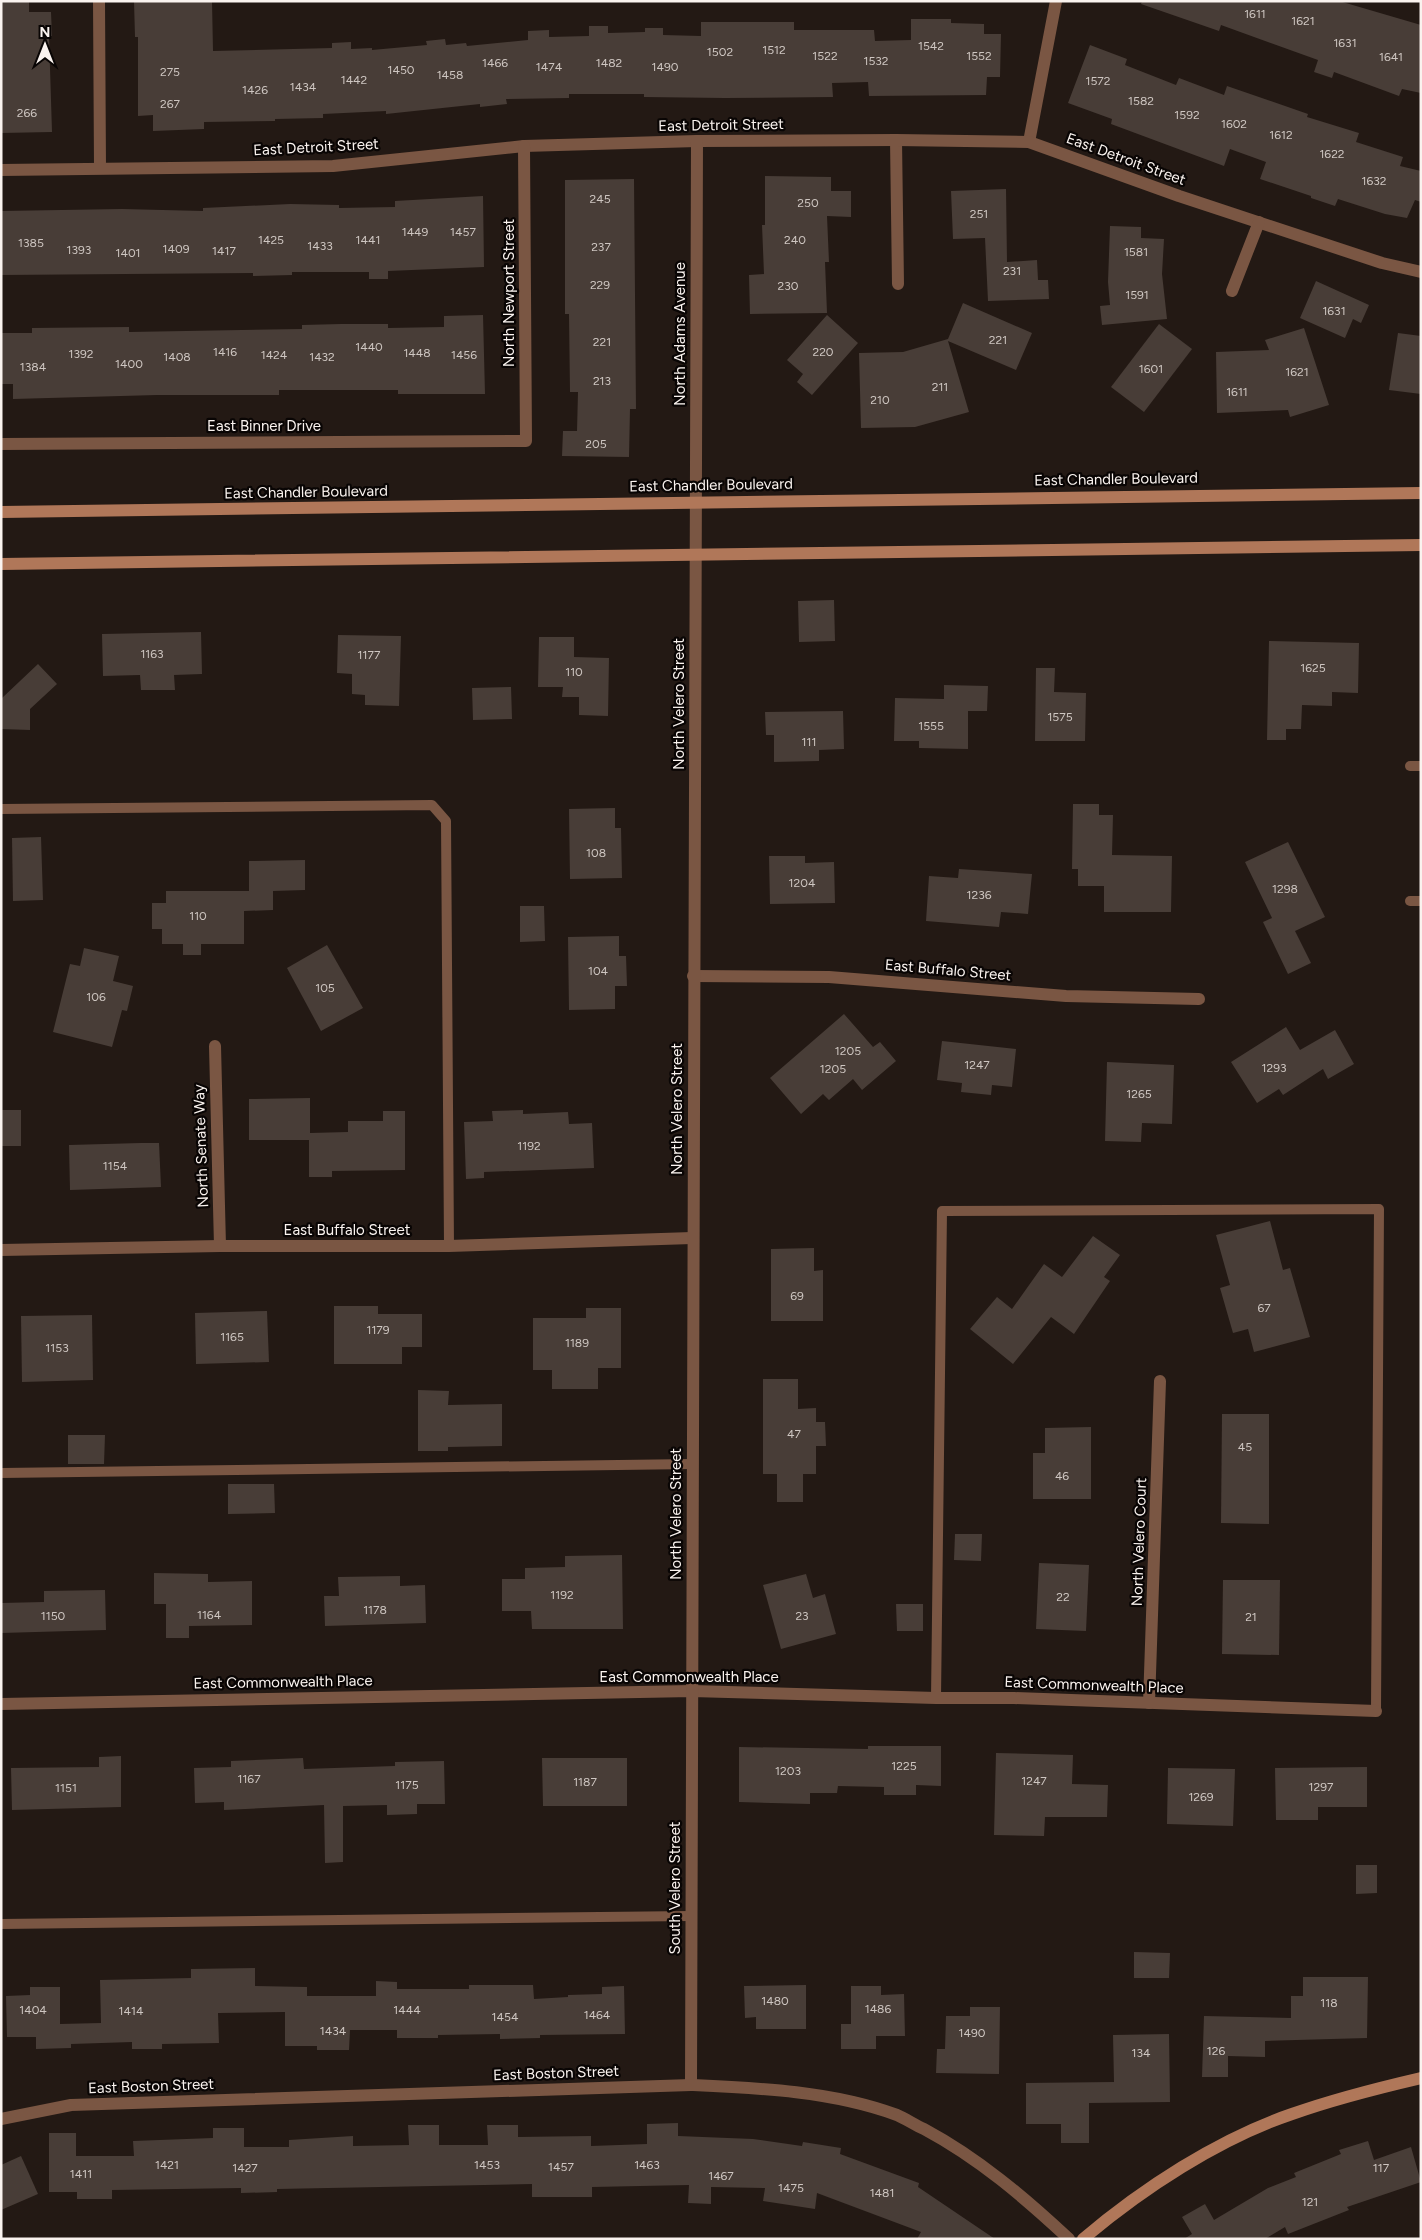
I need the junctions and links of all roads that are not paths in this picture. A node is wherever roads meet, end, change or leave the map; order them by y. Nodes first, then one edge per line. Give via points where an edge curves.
1 (99, 1) edge
2 (1056, 1) edge
3 (896, 140) junction
4 (697, 141) junction
5 (1029, 142) junction
6 (524, 146) junction
7 (100, 168) junction
8 (1, 170) edge
9 (1259, 222) junction
10 (1421, 272) edge
11 (898, 284) dead end
12 (1232, 292) dead end
13 (526, 441) joint
14 (1, 444) edge
15 (1421, 493) edge
16 (696, 502) junction
17 (1, 512) edge
18 (696, 526) joint
19 (1421, 545) edge
20 (697, 555) junction
21 (1, 564) edge
22 (1, 809) edge
23 (693, 976) junction
24 (1199, 999) dead end
25 (215, 1046) dead end
26 (692, 1238) junction
27 (220, 1246) junction
28 (449, 1246) junction
29 (1, 1250) edge
30 (1160, 1381) dead end
31 (692, 1464) junction
32 (1, 1473) edge
33 (692, 1691) junction
34 (936, 1698) junction
35 (1149, 1703) junction
36 (1, 1704) edge
37 (1376, 1711) joint
38 (692, 1916) junction
39 (1, 1924) edge
40 (1421, 2078) edge
41 (691, 2085) junction
42 (1, 2118) edge
43 (1069, 2239) edge
44 (1083, 2239) edge

1 - 7 street
2 - 5 street
3 - 4 street, East Detroit Street
3 - 5 street, East Detroit Street
3 - 11 street
4 - 6 street, East Detroit Street
4 - 16 street, North Adams Avenue
5 - 9 street, East Detroit Street
6 - 7 street, East Detroit Street via 333,166
6 - 13 street, North Newport Street
7 - 8 street, East Detroit Street
9 - 10 street, East Detroit Street via 1382,263
9 - 12 street
13 - 14 street, East Binner Drive
15 - 16 main road, East Chandler Boulevard
16 - 17 main road, East Chandler Boulevard
16 - 18 street, North Adams Avenue
18 - 20 street, North Velero Street
19 - 20 main road
20 - 21 main road
20 - 23 street, North Velero Street
22 - 28 lane via 432,805 446,821
23 - 24 street, East Buffalo Street via 829,976 1066,996
23 - 26 street, North Velero Street
25 - 27 street, North Senate Way
26 - 28 street, East Buffalo Street
26 - 31 street, North Velero Street
27 - 28 street, East Buffalo Street
27 - 29 street, East Buffalo Street
30 - 35 street, North Velero Court
31 - 32 lane
31 - 33 street, North Velero Street
33 - 34 street, East Commonwealth Place
33 - 36 street, East Commonwealth Place
33 - 38 street, South Velero Street
34 - 35 street, East Commonwealth Place
34 - 37 lane via 942,1211 1380,1209
35 - 37 street, East Commonwealth Place
38 - 39 lane
38 - 41 street, South Velero Street
40 - 44 main road via 1291,2114 1230,2140 1118,2209
41 - 42 street, East Boston Street via 71,2105
41 - 43 street, East Boston Street via 762,2088 833,2098 897,2115 948,2142 1017,2191

